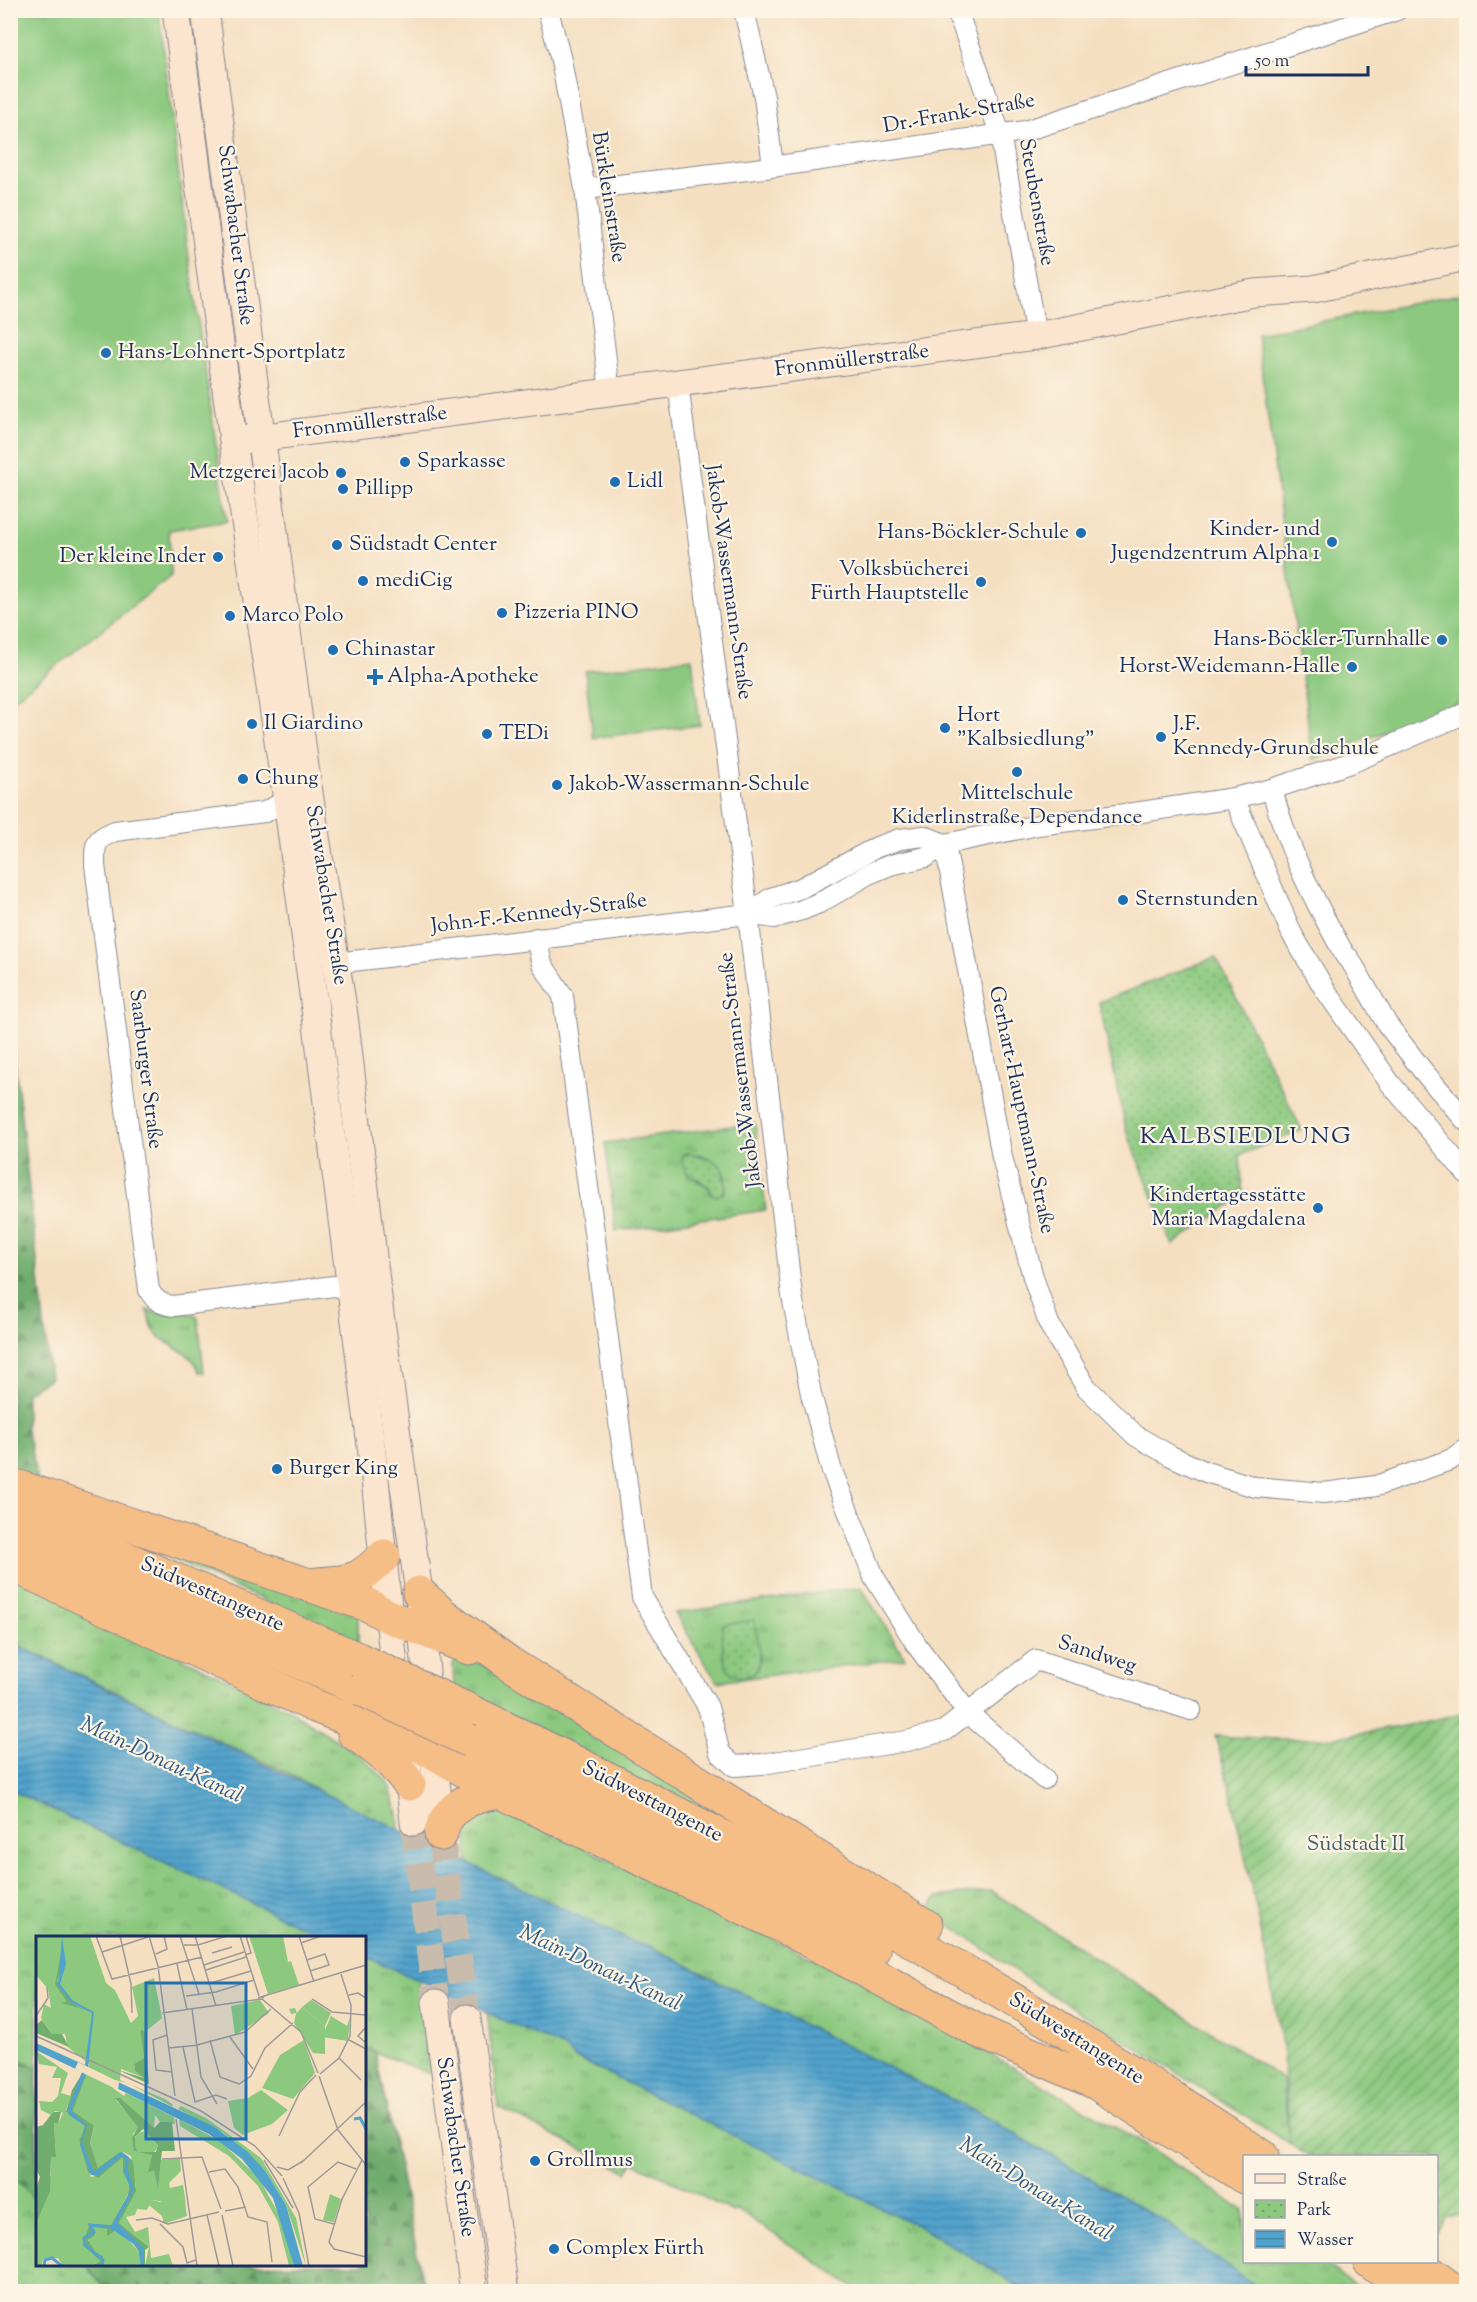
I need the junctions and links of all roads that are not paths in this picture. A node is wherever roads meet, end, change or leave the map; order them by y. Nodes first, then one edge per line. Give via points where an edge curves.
1 (176, 10) edge
2 (205, 10) edge
3 (548, 10) edge
4 (744, 10) edge
5 (957, 10) edge
6 (1397, 10) edge
7 (1000, 134) junction
8 (773, 166) junction
9 (585, 189) junction
10 (1467, 257) edge
11 (1036, 336) junction
12 (678, 384) junction
13 (610, 392) junction
14 (261, 437) junction
15 (233, 441) junction
16 (1467, 713) edge
17 (305, 767) junction
18 (1272, 789) junction
19 (1234, 798) junction
20 (287, 800) junction
21 (945, 844) junction
22 (748, 914) junction
23 (537, 938) junction
24 (336, 963) junction
25 (1467, 1121) edge
26 (1467, 1173) edge
27 (351, 1290) junction
28 (381, 1314) junction
29 (1467, 1449) edge
30 (10, 1485) edge
31 (10, 1508) edge
32 (10, 1536) edge
33 (384, 1556) junction
34 (10, 1564) edge
35 (311, 1585) junction
36 (419, 1593) junction
37 (390, 1617) junction
38 (422, 1630) junction
39 (393, 1656) dead end
40 (509, 1663) junction
41 (426, 1672) dead end
42 (359, 1674) junction
43 (315, 1706) junction
44 (1191, 1710) dead end
45 (968, 1713) junction
46 (468, 1725) junction
47 (418, 1738) junction
48 (1044, 1779) dead end
49 (410, 1784) junction
50 (501, 1792) junction
51 (428, 1828) junction
52 (1011, 1999) junction
53 (436, 2003) tunnel mouth
54 (467, 2018) tunnel mouth
55 (1101, 2085) junction
56 (1259, 2155) edge
57 (1243, 2176) edge
58 (1371, 2263) edge
59 (1415, 2263) edge
60 (474, 2292) edge
61 (505, 2292) edge
62 (1411, 2292) edge
63 (1456, 2292) edge

1 - 15 main road, Schwabacher Straße
2 - 14 main road, Schwabacher Straße
3 - 9 street, Bürkleinstraße
4 - 8 street via 764,97
5 - 7 street, Steubenstraße
6 - 7 street, Dr.-Frank-Straße via 1025,131
7 - 8 street, Dr.-Frank-Straße
7 - 11 street, Steubenstraße
8 - 9 street, Dr.-Frank-Straße
9 - 13 street, Bürkleinstraße
10 - 11 main road, Fronmüllerstraße via 1313,289 1254,293
11 - 12 main road, Fronmüllerstraße
12 - 13 main road, Fronmüllerstraße
12 - 22 street, Jakob-Wassermann-Straße
13 - 14 main road, Fronmüllerstraße
14 - 15 main road, Fronmüllerstraße
14 - 17 main road, Schwabacher Straße
15 - 20 main road, Schwabacher Straße
16 - 18 street, John-F.-Kennedy-Straße via 1353,762
17 - 20 street
17 - 24 main road, Schwabacher Straße
18 - 19 street, John-F.-Kennedy-Straße
18 - 25 street via 1291,849 1346,957 1387,1024
19 - 21 street, John-F.-Kennedy-Straße via 1038,825
19 - 26 street via 1292,934 1324,988 1390,1083
20 - 27 main road, Schwabacher Straße
20 - 27 street, Saarburger Straße via 265,812 115,831 96,843 95,865 149,1290 162,1305 173,1306 334,1286
21 - 22 street, John-F.-Kennedy-Straße via 924,836 877,847 801,888 771,898
21 - 29 street, Gerhart-Hauptmann-Straße via 1005,1167 1033,1277 1049,1324 1086,1387 1136,1436 1206,1472 1255,1487 1324,1493 1376,1486 1450,1460
22 - 23 street, John-F.-Kennedy-Straße
22 - 45 street, Jakob-Wassermann-Straße via 792,1296 811,1394 831,1468 874,1577 918,1647
23 - 24 street, John-F.-Kennedy-Straße
23 - 45 street via 542,964 563,996 642,1597 708,1707 720,1753 734,1766 907,1742 944,1731
24 - 28 main road, Schwabacher Straße
27 - 28 street
27 - 33 main road, Schwabacher Straße
28 - 36 main road, Schwabacher Straße
30 - 35 highway
31 - 42 highway, Südwesttangente
32 - 42 highway, Südwesttangente
33 - 35 highway via 365,1575
33 - 37 main road, Schwabacher Straße
34 - 43 highway
35 - 37 highway
36 - 38 main road, Schwabacher Straße
36 - 40 highway
37 - 38 highway
37 - 39 main road, Schwabacher Straße
38 - 40 highway
38 - 41 main road, Schwabacher Straße
40 - 52 highway via 949,1941
42 - 46 highway, Südwesttangente, bridge
43 - 47 highway
43 - 49 highway via 384,1755
44 - 45 street, Sandweg via 1036,1660
45 - 48 street, Jakob-Wassermann-Straße
46 - 52 highway, Südwesttangente via 643,1796 814,1885
46 - 55 highway, Südwesttangente via 630,1819 796,1906
47 - 49 main road
47 - 50 highway
47 - 51 main road
49 - 51 main road
50 - 51 highway via 460,1804
50 - 55 highway via 786,1928 976,2030
52 - 56 highway, Südwesttangente
53 - 60 main road, Schwabacher Straße
54 - 61 main road, Schwabacher Straße
55 - 57 highway, Südwesttangente
58 - 62 highway
59 - 63 highway

